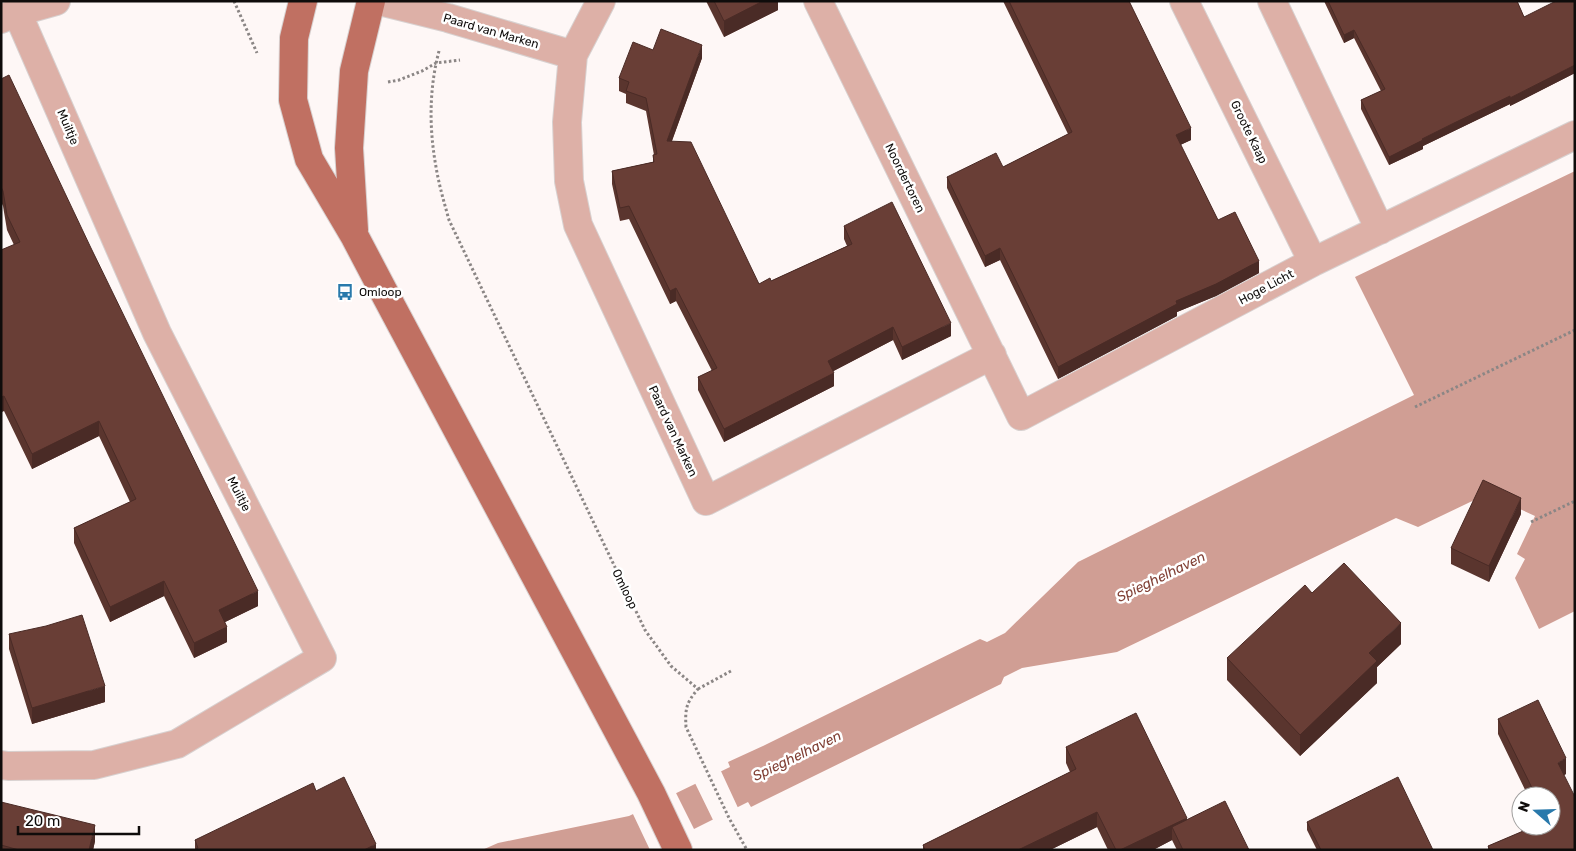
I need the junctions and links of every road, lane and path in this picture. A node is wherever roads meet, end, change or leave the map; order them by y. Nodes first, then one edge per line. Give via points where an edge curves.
1 (56, 1) edge
2 (303, 1) edge
3 (371, 1) edge
4 (379, 1) edge
5 (601, 1) edge
6 (818, 1) edge
7 (1184, 1) edge
8 (1272, 1) edge
9 (9, 15) edge
10 (448, 18) junction
11 (573, 55) junction
12 (1575, 135) edge
13 (1380, 230) junction
14 (355, 237) junction
15 (1313, 262) junction
16 (1575, 330) edge
17 (992, 356) junction
18 (1415, 407) dead end
19 (1575, 501) edge
20 (1530, 522) dead end
21 (731, 672) dead end
22 (698, 689) junction
23 (1, 765) edge
24 (676, 846) edge
25 (746, 850) edge

1 - 9 street
2 - 14 main road via 294,38 294,100 309,159
3 - 14 main road via 354,70 349,148
4 - 10 street, Paard van Marken
5 - 11 street, Paard van Marken
6 - 17 street, Noordertoren
7 - 15 street, Groote Kaap
8 - 13 street
9 - 23 street, Muiltje via 157,333 322,658 177,744 94,765
10 - 11 street, Paard van Marken
10 - 22 path, Omloop via 431,93 436,167 449,220 645,630 671,666
11 - 17 street, Paard van Marken via 567,122 569,182 578,225 706,501
12 - 13 street, Hoge Licht
13 - 15 street, Hoge Licht
14 - 24 main road
15 - 17 street, Hoge Licht via 1021,416
16 - 18 path
19 - 20 path
21 - 22 path
22 - 25 path via 689,699 686,727

